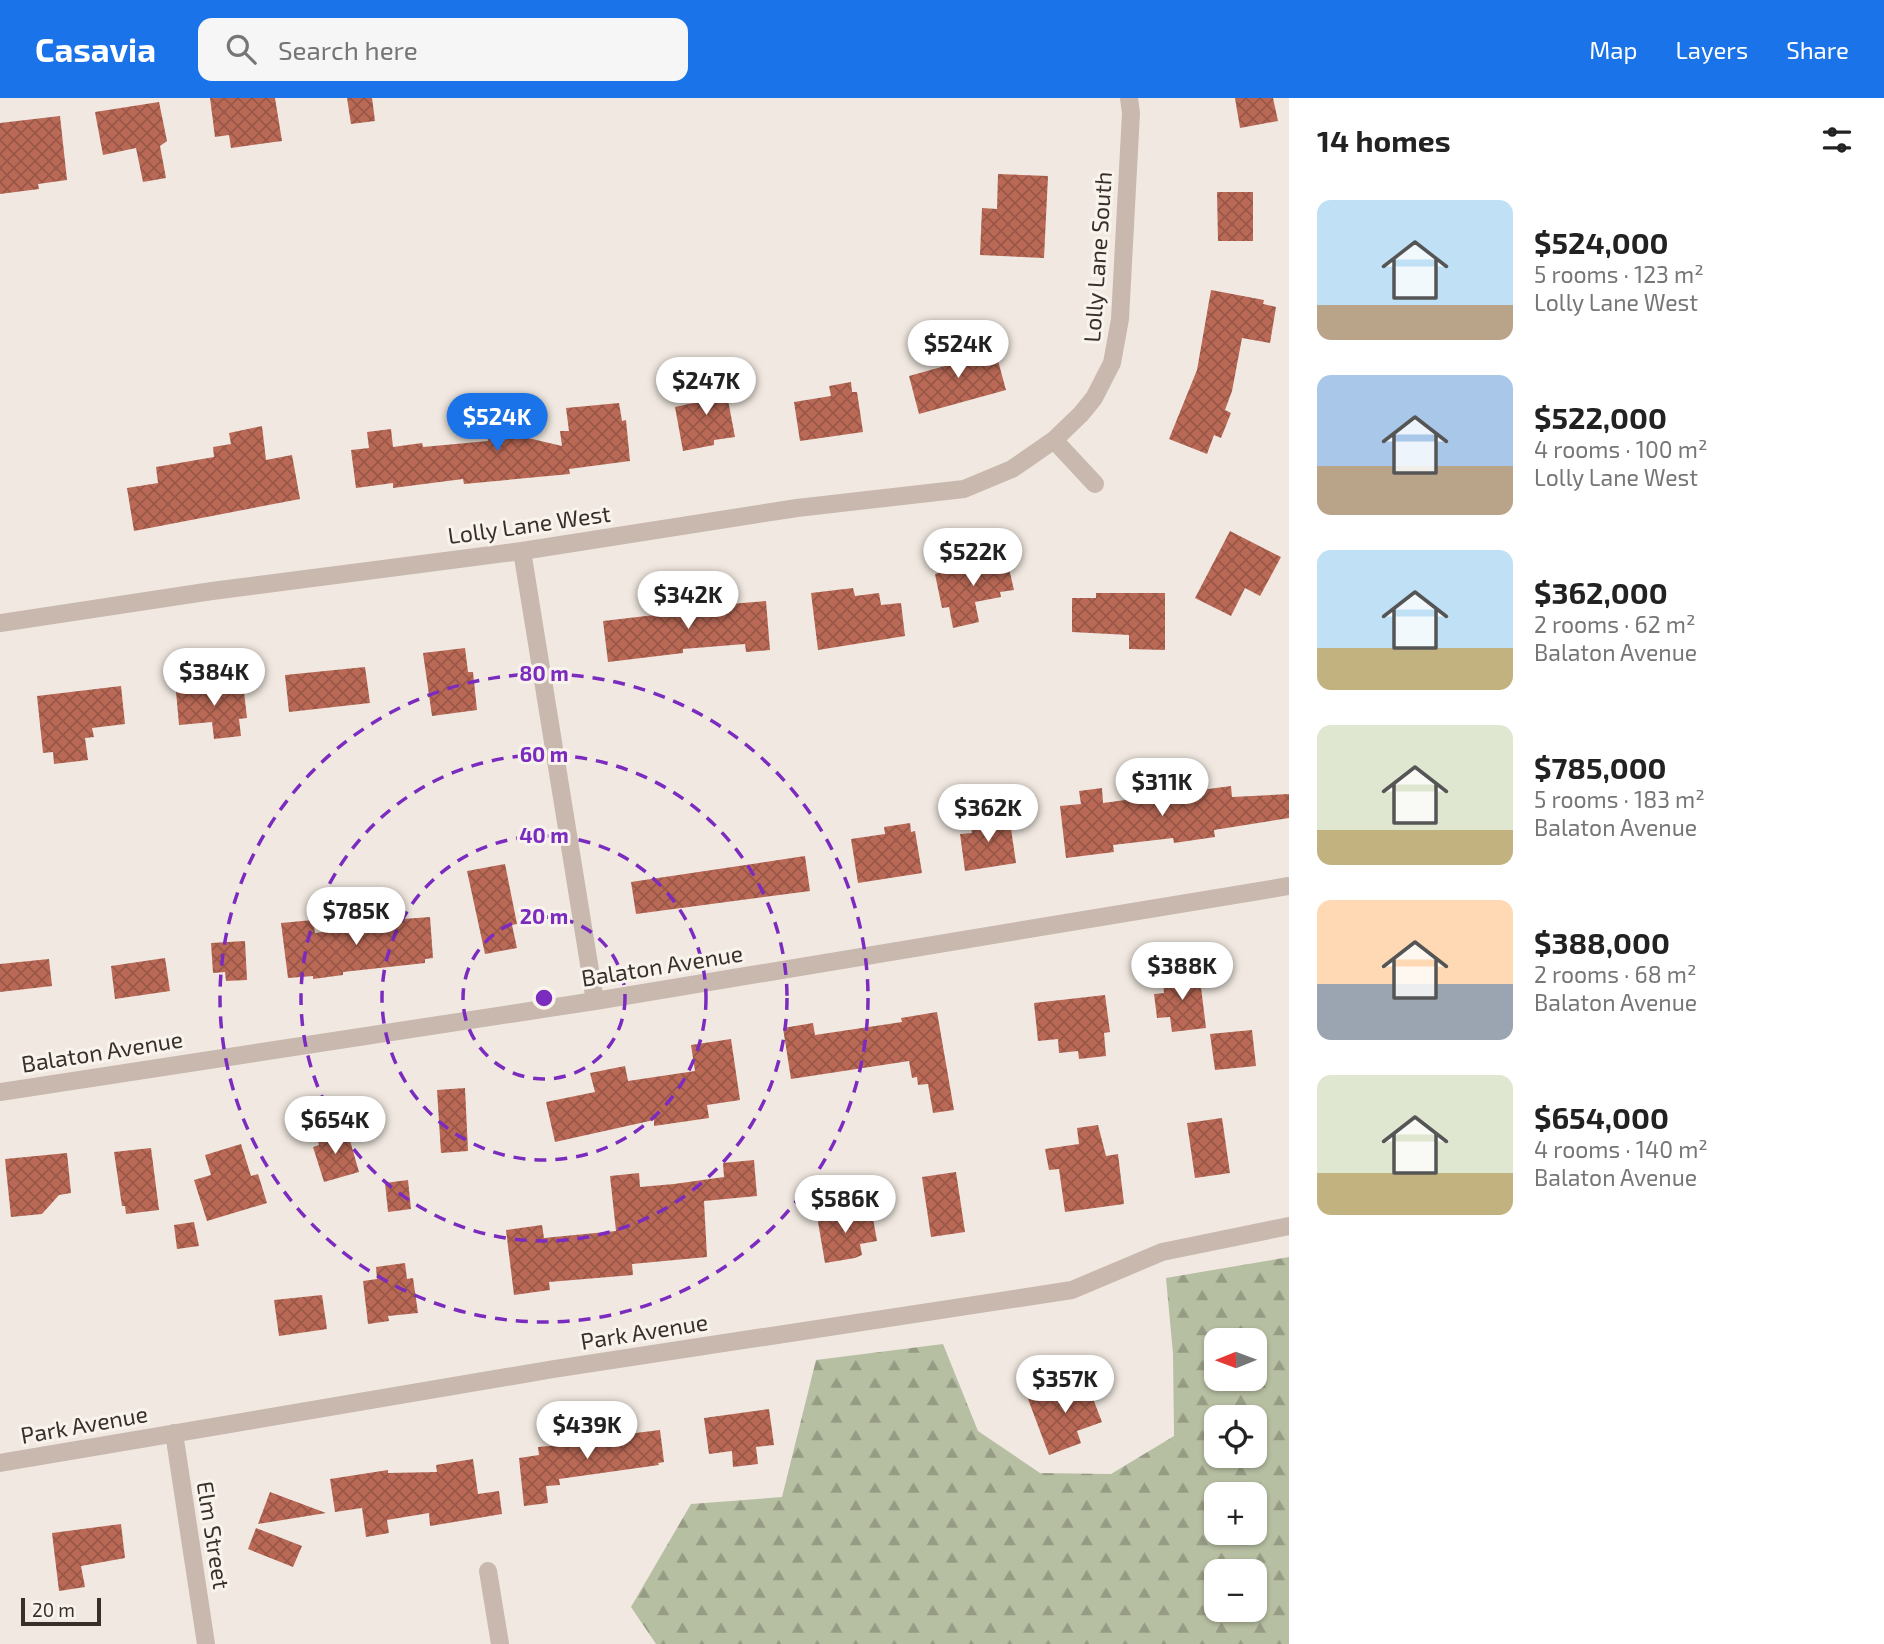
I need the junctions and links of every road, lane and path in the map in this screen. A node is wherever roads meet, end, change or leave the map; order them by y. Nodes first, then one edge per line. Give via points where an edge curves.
1 (1129, 98) edge
2 (1054, 440) junction
3 (1096, 484) dead end
4 (522, 551) junction
5 (0, 623) edge
6 (1289, 886) edge
7 (595, 1001) junction
8 (0, 1092) edge
9 (1289, 1226) edge
10 (174, 1433) junction
11 (0, 1463) edge
12 (488, 1571) dead end
13 (206, 1644) edge
14 (500, 1644) edge

1 - 2 street, Lolly Lane South via 1120,319 1112,363 1094,398
2 - 3 street
2 - 4 street, Lolly Lane West via 1012,469 964,489 797,508
4 - 5 street, Lolly Lane West
4 - 7 street
6 - 7 street, Balaton Avenue
7 - 8 street, Balaton Avenue
9 - 10 street, Park Avenue via 1163,1252 1072,1290
10 - 11 street, Park Avenue
10 - 13 street, Elm Street
12 - 14 street

